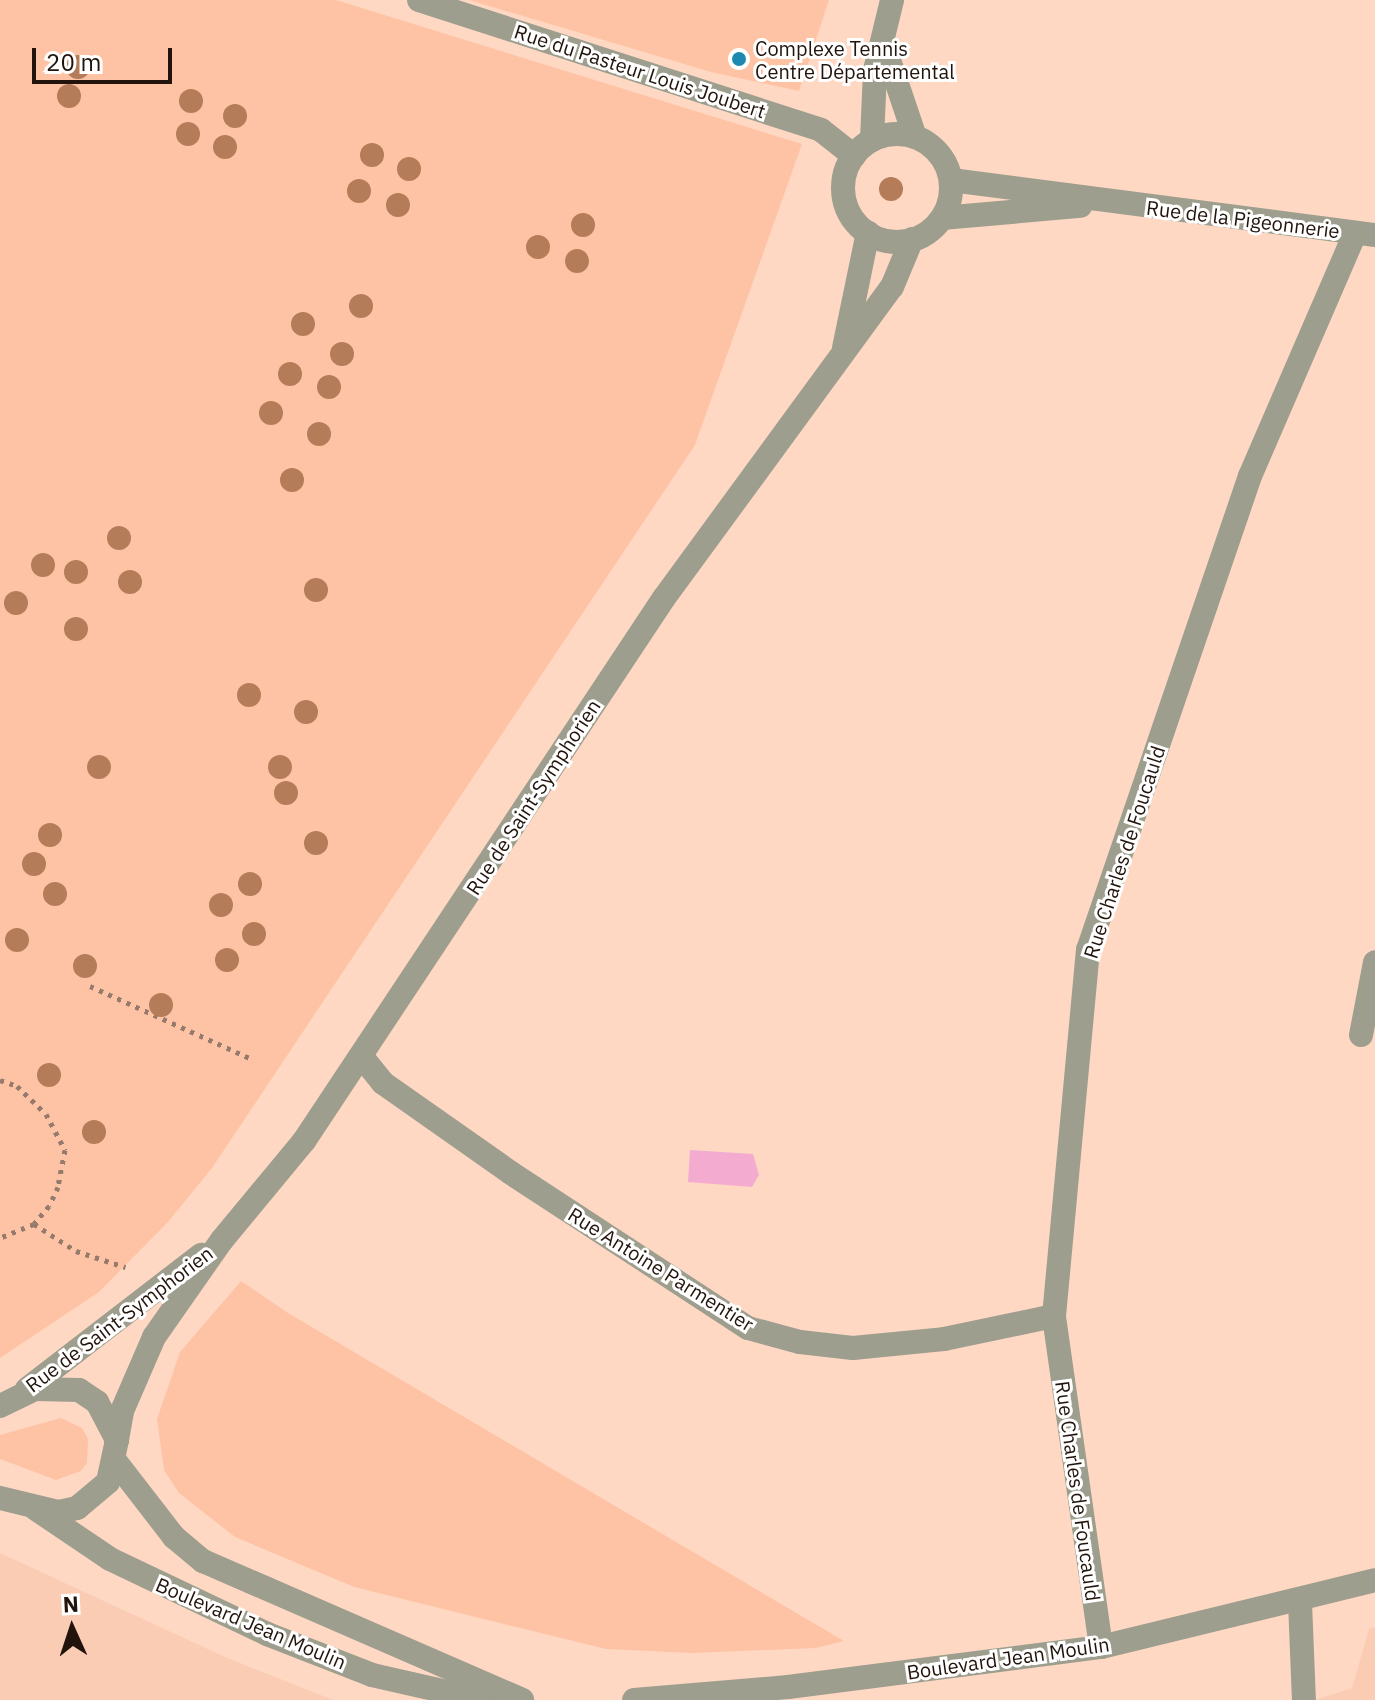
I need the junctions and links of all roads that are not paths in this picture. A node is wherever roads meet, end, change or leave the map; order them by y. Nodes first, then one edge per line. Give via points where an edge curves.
1 (419, 0) edge
2 (892, 0) edge
3 (881, 33) junction
4 (915, 137) junction
5 (863, 148) junction
6 (951, 180) junction
7 (1110, 203) junction
8 (942, 218) junction
9 (868, 232) junction
10 (1365, 234) edge
11 (912, 239) junction
12 (843, 354) junction
13 (1375, 962) edge
14 (1361, 1035) dead end
15 (362, 1057) junction
16 (222, 1240) junction
17 (1054, 1316) junction
18 (8, 1402) edge
19 (117, 1451) junction
20 (0, 1498) edge
21 (36, 1509) junction
22 (1375, 1580) edge
23 (1300, 1602) junction
24 (1101, 1647) junction
25 (482, 1700) edge
26 (499, 1700) edge
27 (522, 1700) edge
28 (532, 1700) edge
29 (634, 1700) edge
30 (1304, 1700) edge

1 - 5 street, Rue du Pasteur Louis Joubert
2 - 3 street
3 - 4 street
3 - 5 street
4 - 5 street via 886,135
4 - 6 street via 939,154
5 - 9 street via 843,188 846,205
6 - 7 street, Rue de la Pigeonnerie
6 - 8 street
7 - 8 street, Rue de la Pigeonnerie
7 - 10 street, Rue de la Pigeonnerie
8 - 11 street
9 - 11 street via 881,240
9 - 12 street, Rue de Saint-Symphorien
10 - 17 street, Rue Charles de Foucauld via 1250,476 1088,950
11 - 12 street, Rue de Saint-Symphorien via 892,287
12 - 15 street, Rue de Saint-Symphorien via 664,598
13 - 14 street
15 - 16 street, Rue de Saint-Symphorien via 304,1141
15 - 17 street, Rue Antoine Parmentier via 383,1083 511,1173 748,1328 800,1342 853,1348 944,1339
16 - 18 street, Rue de Saint-Symphorien
16 - 19 street, Rue de Saint-Symphorien via 139,1365
17 - 24 street, Rue Charles de Foucauld
18 - 19 street, Boulevard Jean Moulin via 57,1386 79,1390 97,1402
19 - 21 street, Rue de Saint-Symphorien via 101,1490 77,1508
19 - 27 street, Boulevard Jean Moulin via 174,1537 203,1561
20 - 21 street
21 - 25 street, Boulevard Jean Moulin via 110,1559 267,1634 372,1675
22 - 23 street, Boulevard Jean Moulin
23 - 24 street, Boulevard Jean Moulin
23 - 30 street
24 - 29 street, Boulevard Jean Moulin via 788,1687
26 - 27 street, Boulevard Jean Moulin
27 - 28 street, Boulevard Jean Moulin

